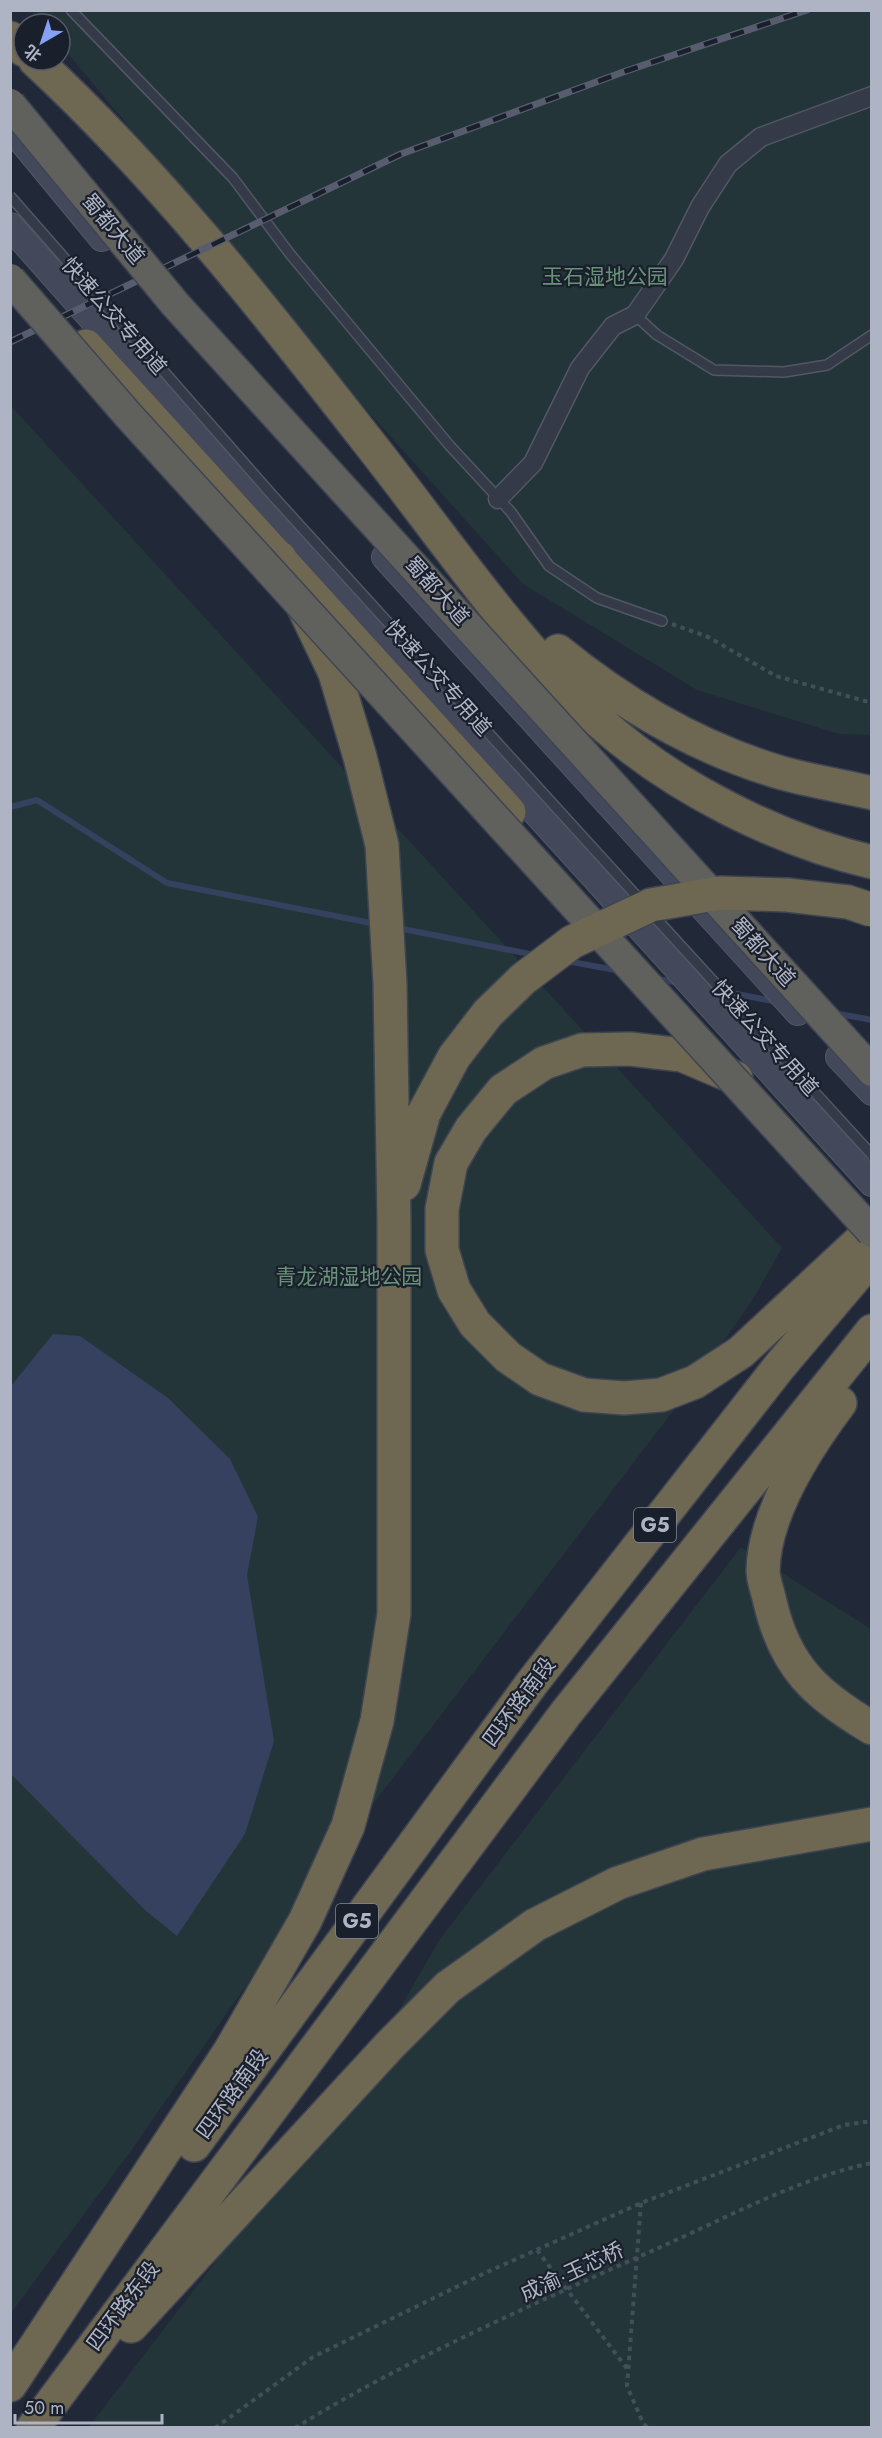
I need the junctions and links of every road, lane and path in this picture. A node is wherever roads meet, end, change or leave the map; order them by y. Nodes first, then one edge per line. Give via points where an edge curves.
1 (71, 10) edge
2 (48, 72) edge
3 (872, 96) edge
4 (10, 104) edge
5 (10, 126) edge
6 (10, 196) edge
7 (10, 226) edge
8 (10, 262) edge
9 (10, 279) edge
10 (635, 315) junction
11 (872, 335) edge
12 (498, 499) junction
13 (280, 558) junction
14 (466, 569) junction
15 (662, 621) joint
16 (872, 703) edge
17 (872, 793) edge
18 (872, 862) edge
19 (872, 910) edge
20 (872, 1071) edge
21 (751, 1085) junction
22 (872, 1092) edge
23 (872, 1155) edge
24 (872, 1183) edge
25 (872, 1219) edge
26 (394, 1220) junction
27 (872, 1231) edge
28 (872, 1257) edge
29 (872, 1331) edge
30 (872, 1361) edge
31 (818, 1414) junction
32 (872, 1728) edge
33 (872, 1824) edge
34 (872, 2121) edge
35 (175, 2154) junction
36 (872, 2163) edge
37 (213, 2185) joint
38 (641, 2203) junction
39 (537, 2250) junction
40 (628, 2370) junction
41 (10, 2387) edge
42 (34, 2427) edge
43 (215, 2427) edge
44 (295, 2427) edge
45 (648, 2427) edge

1 - 12 lane via 233,178 290,254
2 - 14 highway via 169,196
3 - 10 street via 761,137 728,164 700,207 674,259
4 - 20 highway, 蜀都大道, bridge via 176,304
5 - 22 main road via 64,194 295,458
6 - 23 lane, 快速公交专用道, bridge via 273,496
7 - 24 main road via 298,551
8 - 13 highway
9 - 27 highway, bridge via 136,424
10 - 11 lane via 657,335 714,370 784,372 827,365
10 - 12 street via 613,326 580,368 534,463
12 - 15 lane via 549,566 597,598
13 - 21 highway
13 - 26 highway via 335,673 382,845 390,984
14 - 17 highway via 596,682 690,738 781,772
14 - 18 highway via 537,655 601,722 661,768 750,820 842,855
15 - 16 path via 708,637 777,676
19 - 26 highway, bridge via 787,895 720,893 651,905 572,942 488,1013 454,1057 424,1113
21 - 25 highway
21 - 27 highway via 682,1055 630,1048 582,1050 544,1063 503,1090 471,1129 451,1163 442,1209 442,1250 454,1290 475,1324 508,1357 540,1379 584,1395 661,1395 695,1382 741,1352
26 - 35 highway via 394,1614 377,1721 348,1826 305,1921
28 - 35 highway, 四环路南段 / G5 via 779,1367 532,1683
29 - 31 highway, 四环路南段 / G5
30 - 31 highway
31 - 32 highway via 770,1529 763,1572 775,1626 798,1670 834,1706
31 - 37 highway, 四环路南段 / G5 via 567,1713
33 - 42 highway via 704,1854 618,1883 535,1925 448,1987 390,2044 242,2209
34 - 38 path via 844,2125
35 - 41 highway, 四环路东段 / G5
36 - 44 path, 成渝·玉芯桥, bridge via 775,2196 597,2276 351,2394
37 - 42 highway, 四环路东段 / G5
38 - 39 path
38 - 40 path
39 - 40 path
39 - 43 path via 313,2356
40 - 45 path via 627,2386 643,2424

